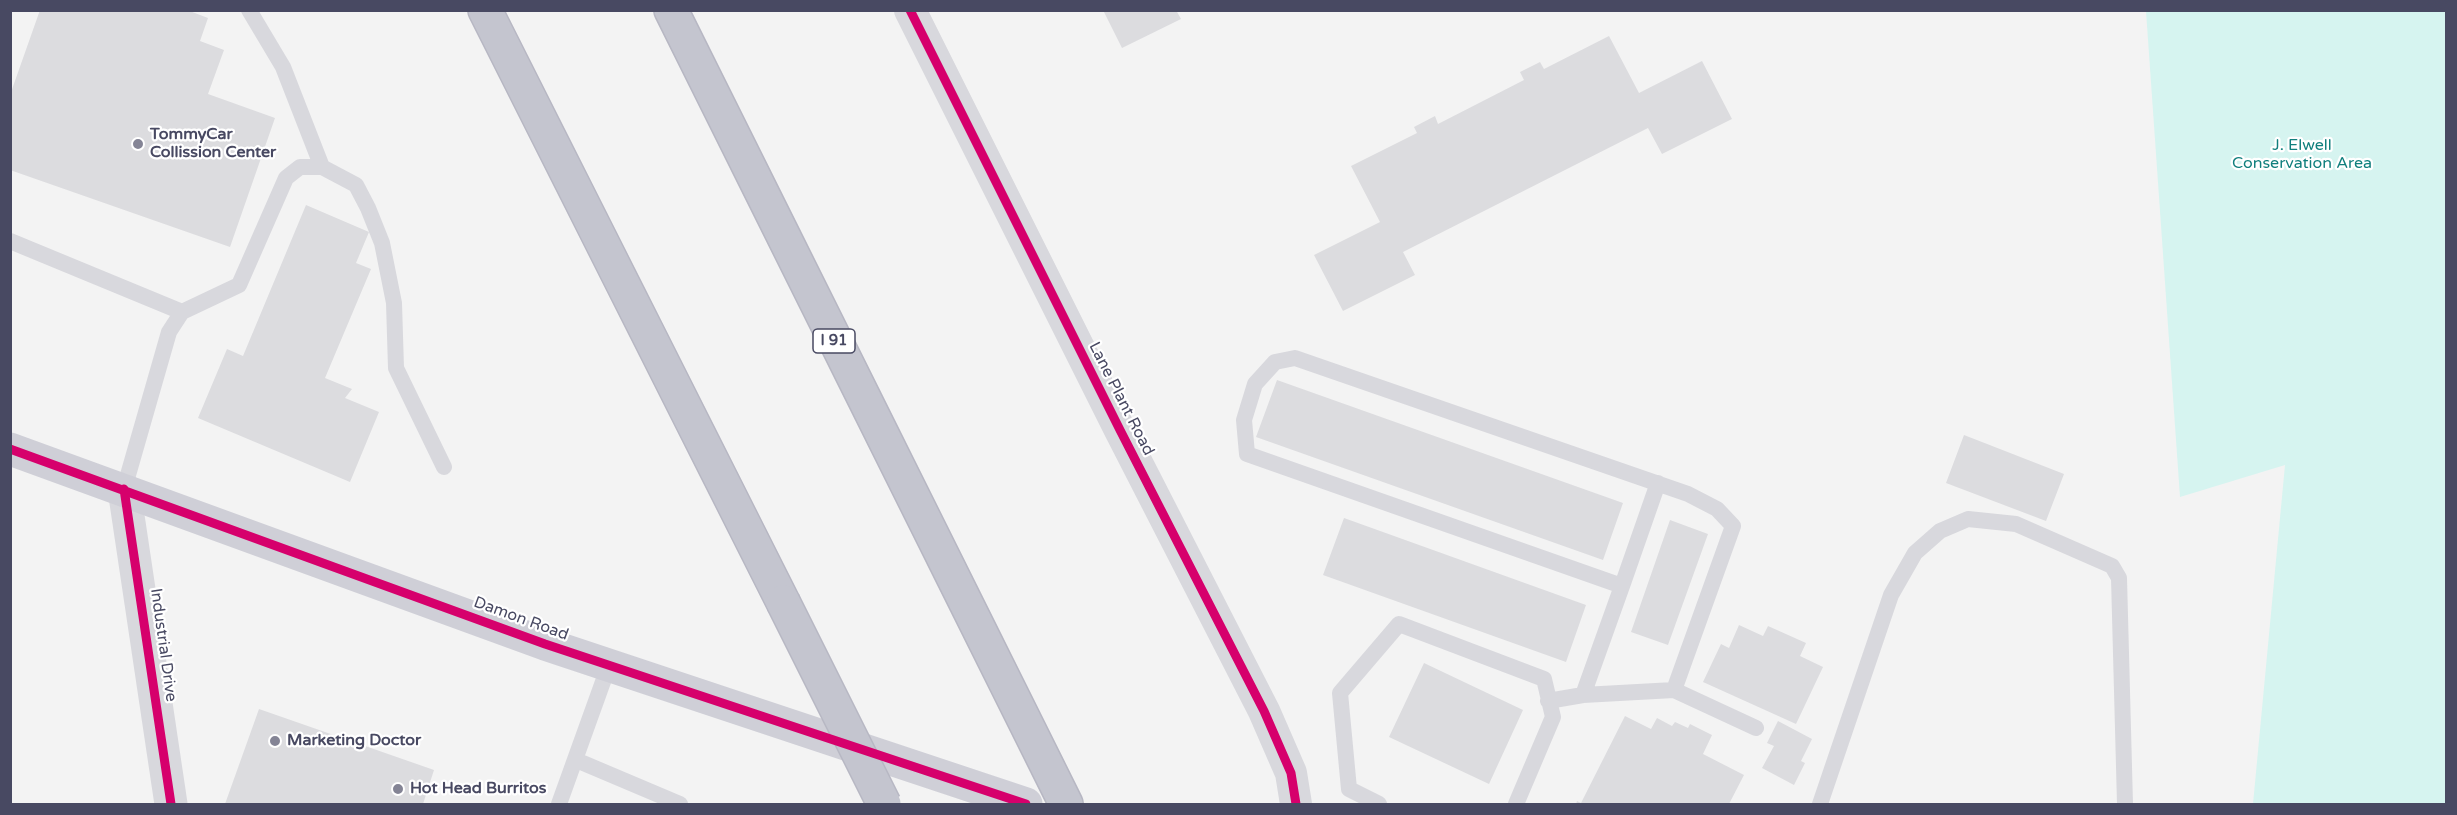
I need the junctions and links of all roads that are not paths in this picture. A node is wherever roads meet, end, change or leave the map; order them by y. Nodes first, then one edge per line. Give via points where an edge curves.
1 (249, 10) edge
2 (485, 10) edge
3 (671, 10) edge
4 (910, 10) edge
5 (322, 167) junction
6 (10, 241) edge
7 (182, 312) junction
8 (10, 449) edge
9 (444, 467) dead end
10 (1658, 483) junction
11 (124, 489) junction
12 (1622, 586) junction
13 (609, 665) junction
14 (1674, 690) junction
15 (1582, 695) junction
16 (1548, 701) junction
17 (1756, 728) dead end
18 (576, 760) junction
19 (171, 804) edge
20 (559, 804) edge
21 (680, 804) edge
22 (884, 804) edge
23 (1026, 804) edge
24 (1066, 804) edge
25 (1296, 804) edge
26 (1380, 804) edge
27 (1516, 804) edge
28 (1820, 804) edge
29 (2125, 804) edge

1 - 5 lane via 283,67
2 - 22 highway, bridge
3 - 24 highway, I 91
4 - 25 street, Lane Plant Road via 1264,711 1291,773
5 - 7 lane via 300,166 286,178 239,285
5 - 9 lane via 356,185 382,243 394,303 396,368
6 - 7 lane
7 - 11 lane via 169,332
8 - 11 main road, Damon Road
10 - 12 lane
10 - 12 lane via 1295,358 1275,362 1256,384 1244,420 1247,454
10 - 14 lane via 1717,509 1733,526
11 - 13 main road, Damon Road
11 - 19 street, Industrial Drive
12 - 15 lane
13 - 18 lane
13 - 23 main road, Damon Road
14 - 15 lane
14 - 17 lane
15 - 16 lane
16 - 26 lane via 1544,678 1399,624 1340,693 1349,789
16 - 27 lane via 1553,717
18 - 20 lane
18 - 21 lane
28 - 29 lane via 1891,595 1915,553 1940,531 1968,519 2016,524 2112,566 2119,578

